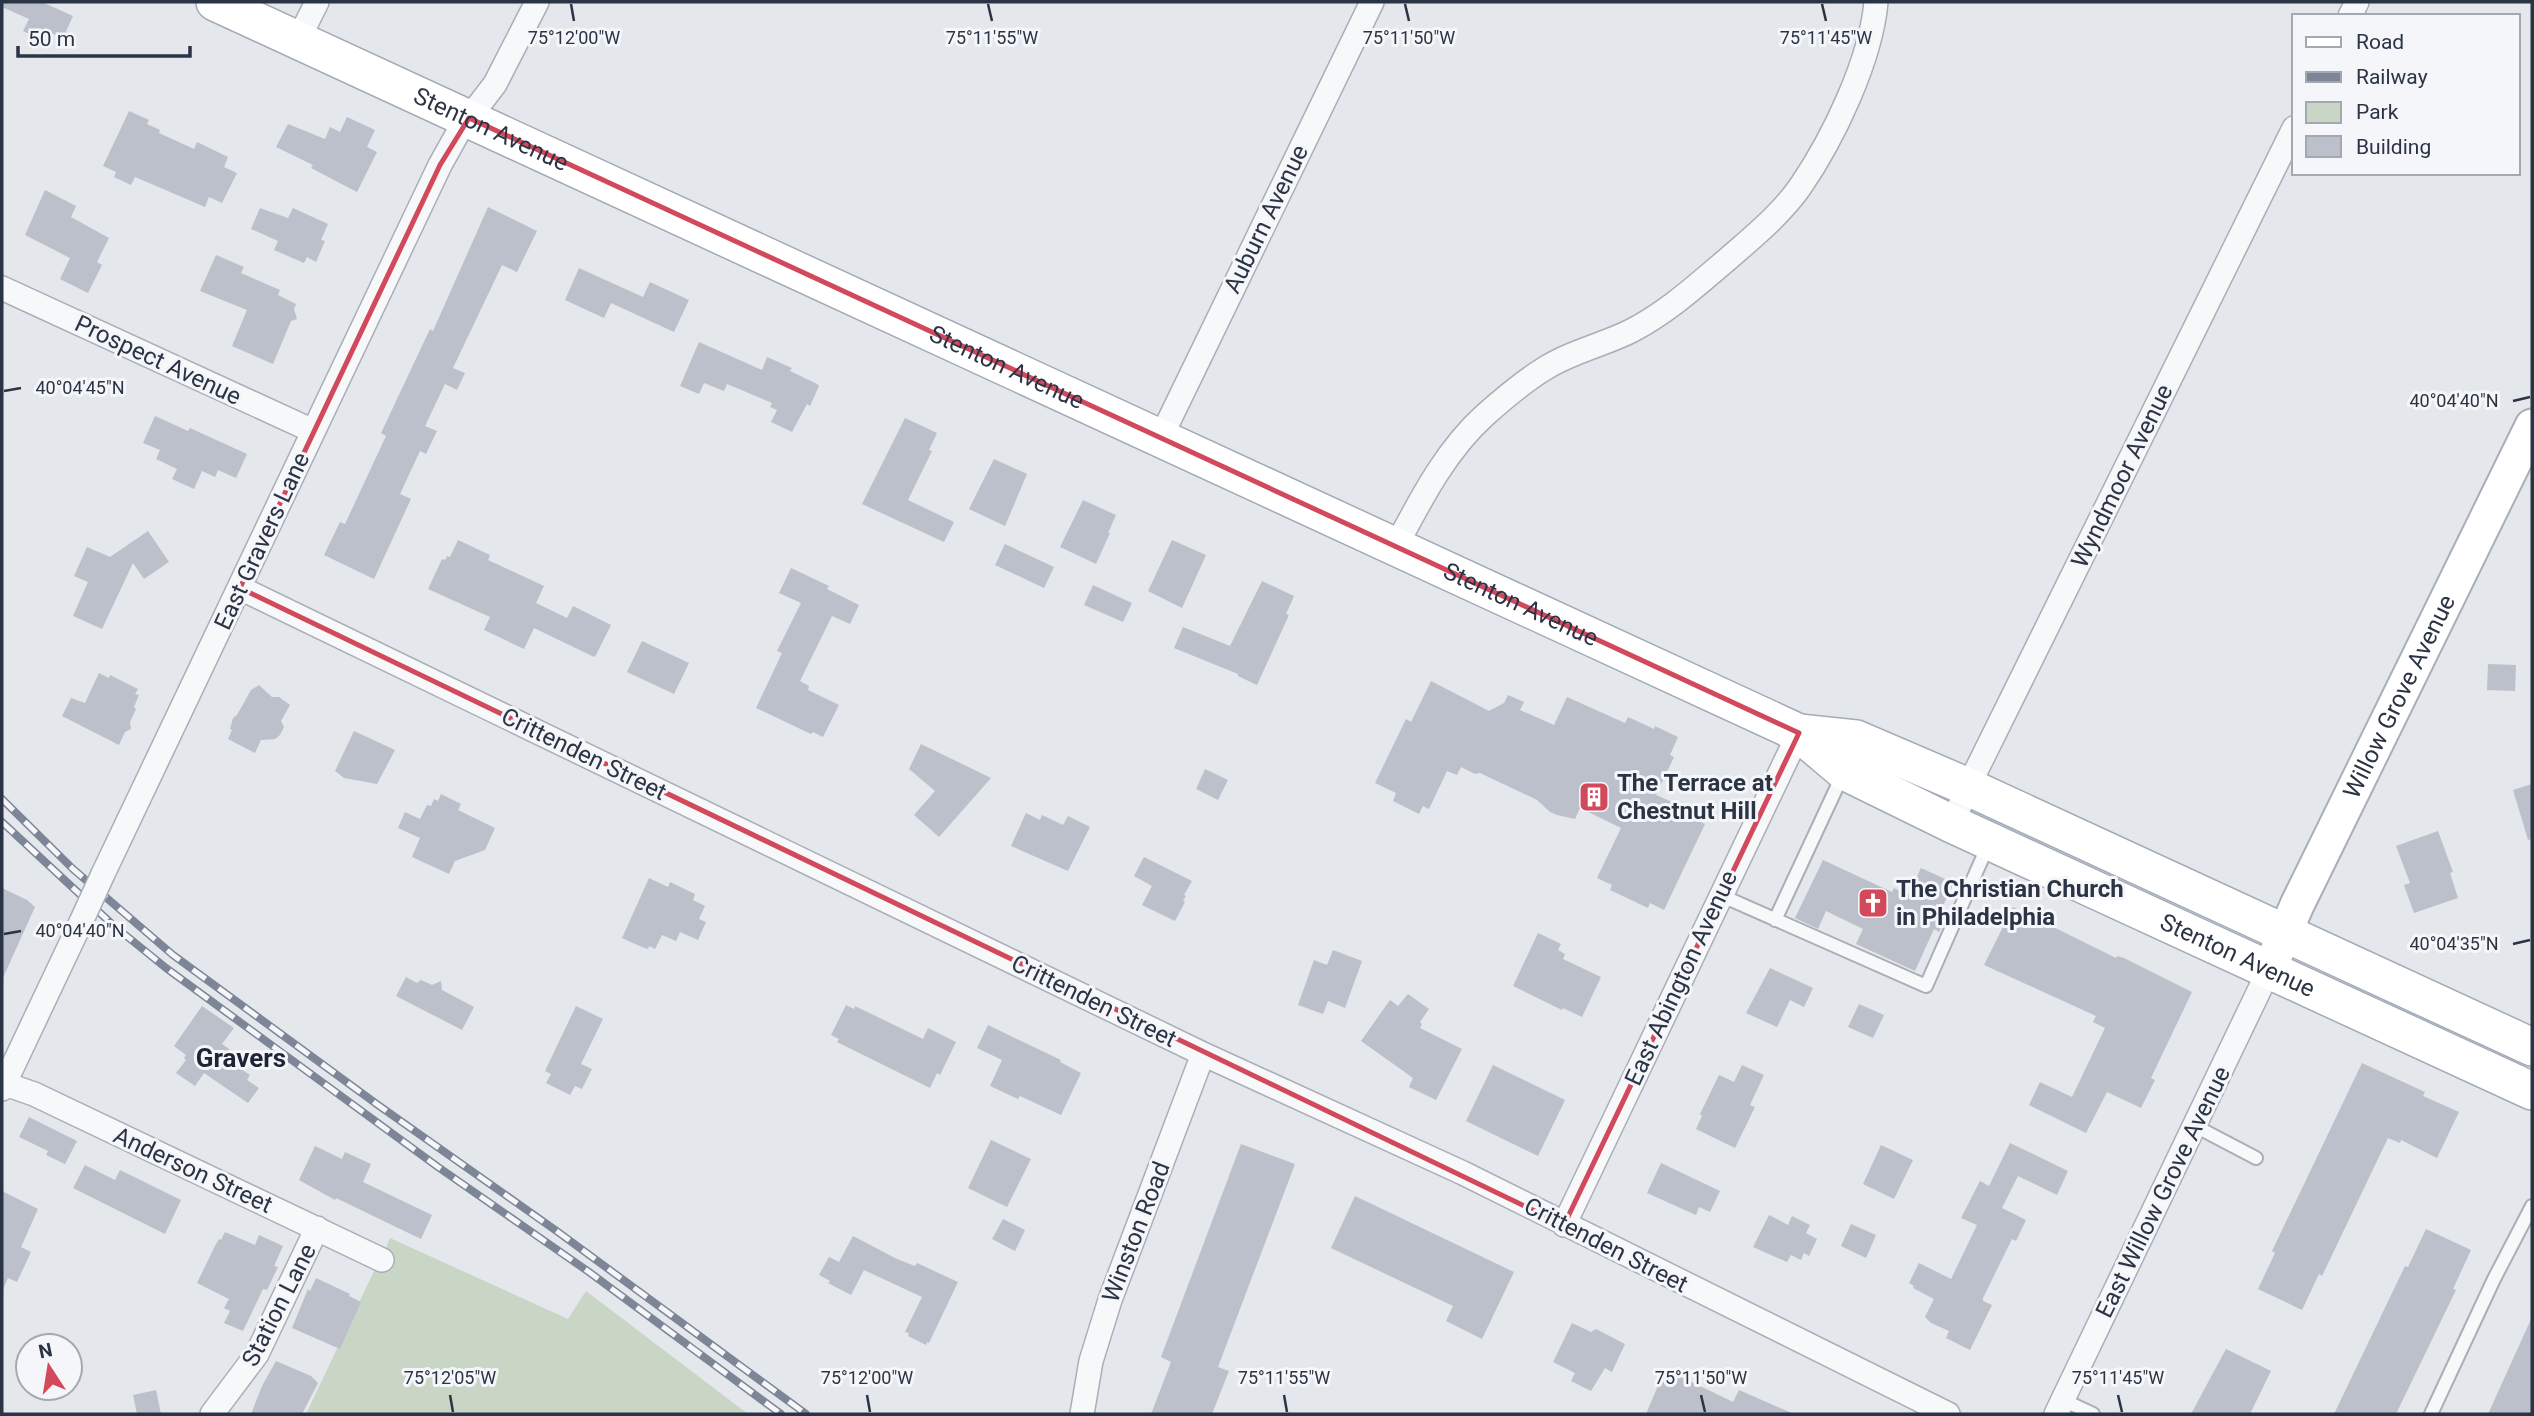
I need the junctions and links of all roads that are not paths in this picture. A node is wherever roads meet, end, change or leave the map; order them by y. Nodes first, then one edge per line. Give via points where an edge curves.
1 (215, 2) edge
2 (317, 2) edge
3 (537, 2) edge
4 (1372, 2) edge
5 (1876, 2) edge
6 (298, 40) junction
7 (469, 118) junction
8 (2292, 132) edge
9 (2, 288) edge
10 (2532, 426) edge
11 (313, 431) junction
12 (1161, 437) junction
13 (1396, 546) junction
14 (240, 588) junction
15 (1799, 733) junction
16 (1844, 771) junction
17 (1968, 787) junction
18 (1952, 824) junction
19 (1989, 842) junction
20 (1720, 895) junction
21 (1775, 920) junction
22 (2284, 933) junction
23 (2269, 970) junction
24 (2532, 1047) edge
25 (1203, 1054) junction
26 (3, 1085) edge
27 (2532, 1091) edge
28 (2194, 1126) junction
29 (2256, 1158) dead end
30 (2532, 1206) edge
31 (1564, 1225) junction
32 (317, 1228) junction
33 (382, 1260) dead end
34 (2060, 1407) edge
35 (212, 1414) edge
36 (1082, 1414) edge
37 (1948, 1414) edge
38 (2093, 1414) edge
39 (2431, 1414) edge

1 - 6 main road, Stenton Avenue
2 - 6 street
3 - 7 street, East Gravers Lane via 495,84
4 - 12 street, Auburn Avenue
5 - 13 street via 1856,78 1839,118 1799,187 1773,217 1677,302 1631,331 1544,368 1485,415 1448,456
6 - 7 main road, Stenton Avenue
7 - 11 street, East Gravers Lane via 440,165
7 - 12 main road, Stenton Avenue
8 - 17 street, Wyndmoor Avenue
9 - 11 street, Prospect Avenue
10 - 22 street, Willow Grove Avenue
11 - 14 street, East Gravers Lane
12 - 13 main road, Stenton Avenue
13 - 15 main road, Stenton Avenue
14 - 25 street, Crittenden Street
14 - 26 street, East Gravers Lane, bridge
15 - 16 main road, Stenton Avenue
15 - 17 main road, Stenton Avenue via 1856,739
15 - 20 street, East Abington Avenue
16 - 18 main road, Stenton Avenue
16 - 21 lane
17 - 18 street, Wyndmoor Avenue
17 - 22 main road, Stenton Avenue
18 - 19 main road, Stenton Avenue
19 - 21 lane via 1926,986
19 - 23 main road, Stenton Avenue
20 - 21 lane
20 - 31 street, East Abington Avenue
22 - 23 street, Willow Grove Avenue
22 - 24 main road, Stenton Avenue
23 - 27 main road, Stenton Avenue
23 - 28 street, East Willow Grove Avenue
25 - 31 street, Crittenden Street via 1463,1173
25 - 36 street, Winston Road via 1110,1300 1091,1361
26 - 32 street, Anderson Street via 23,1089
28 - 29 lane
28 - 34 street, East Willow Grove Avenue
30 - 39 lane
31 - 37 street, Crittenden Street
32 - 33 street, Anderson Street
32 - 35 street, Station Lane via 257,1354
34 - 38 lane

